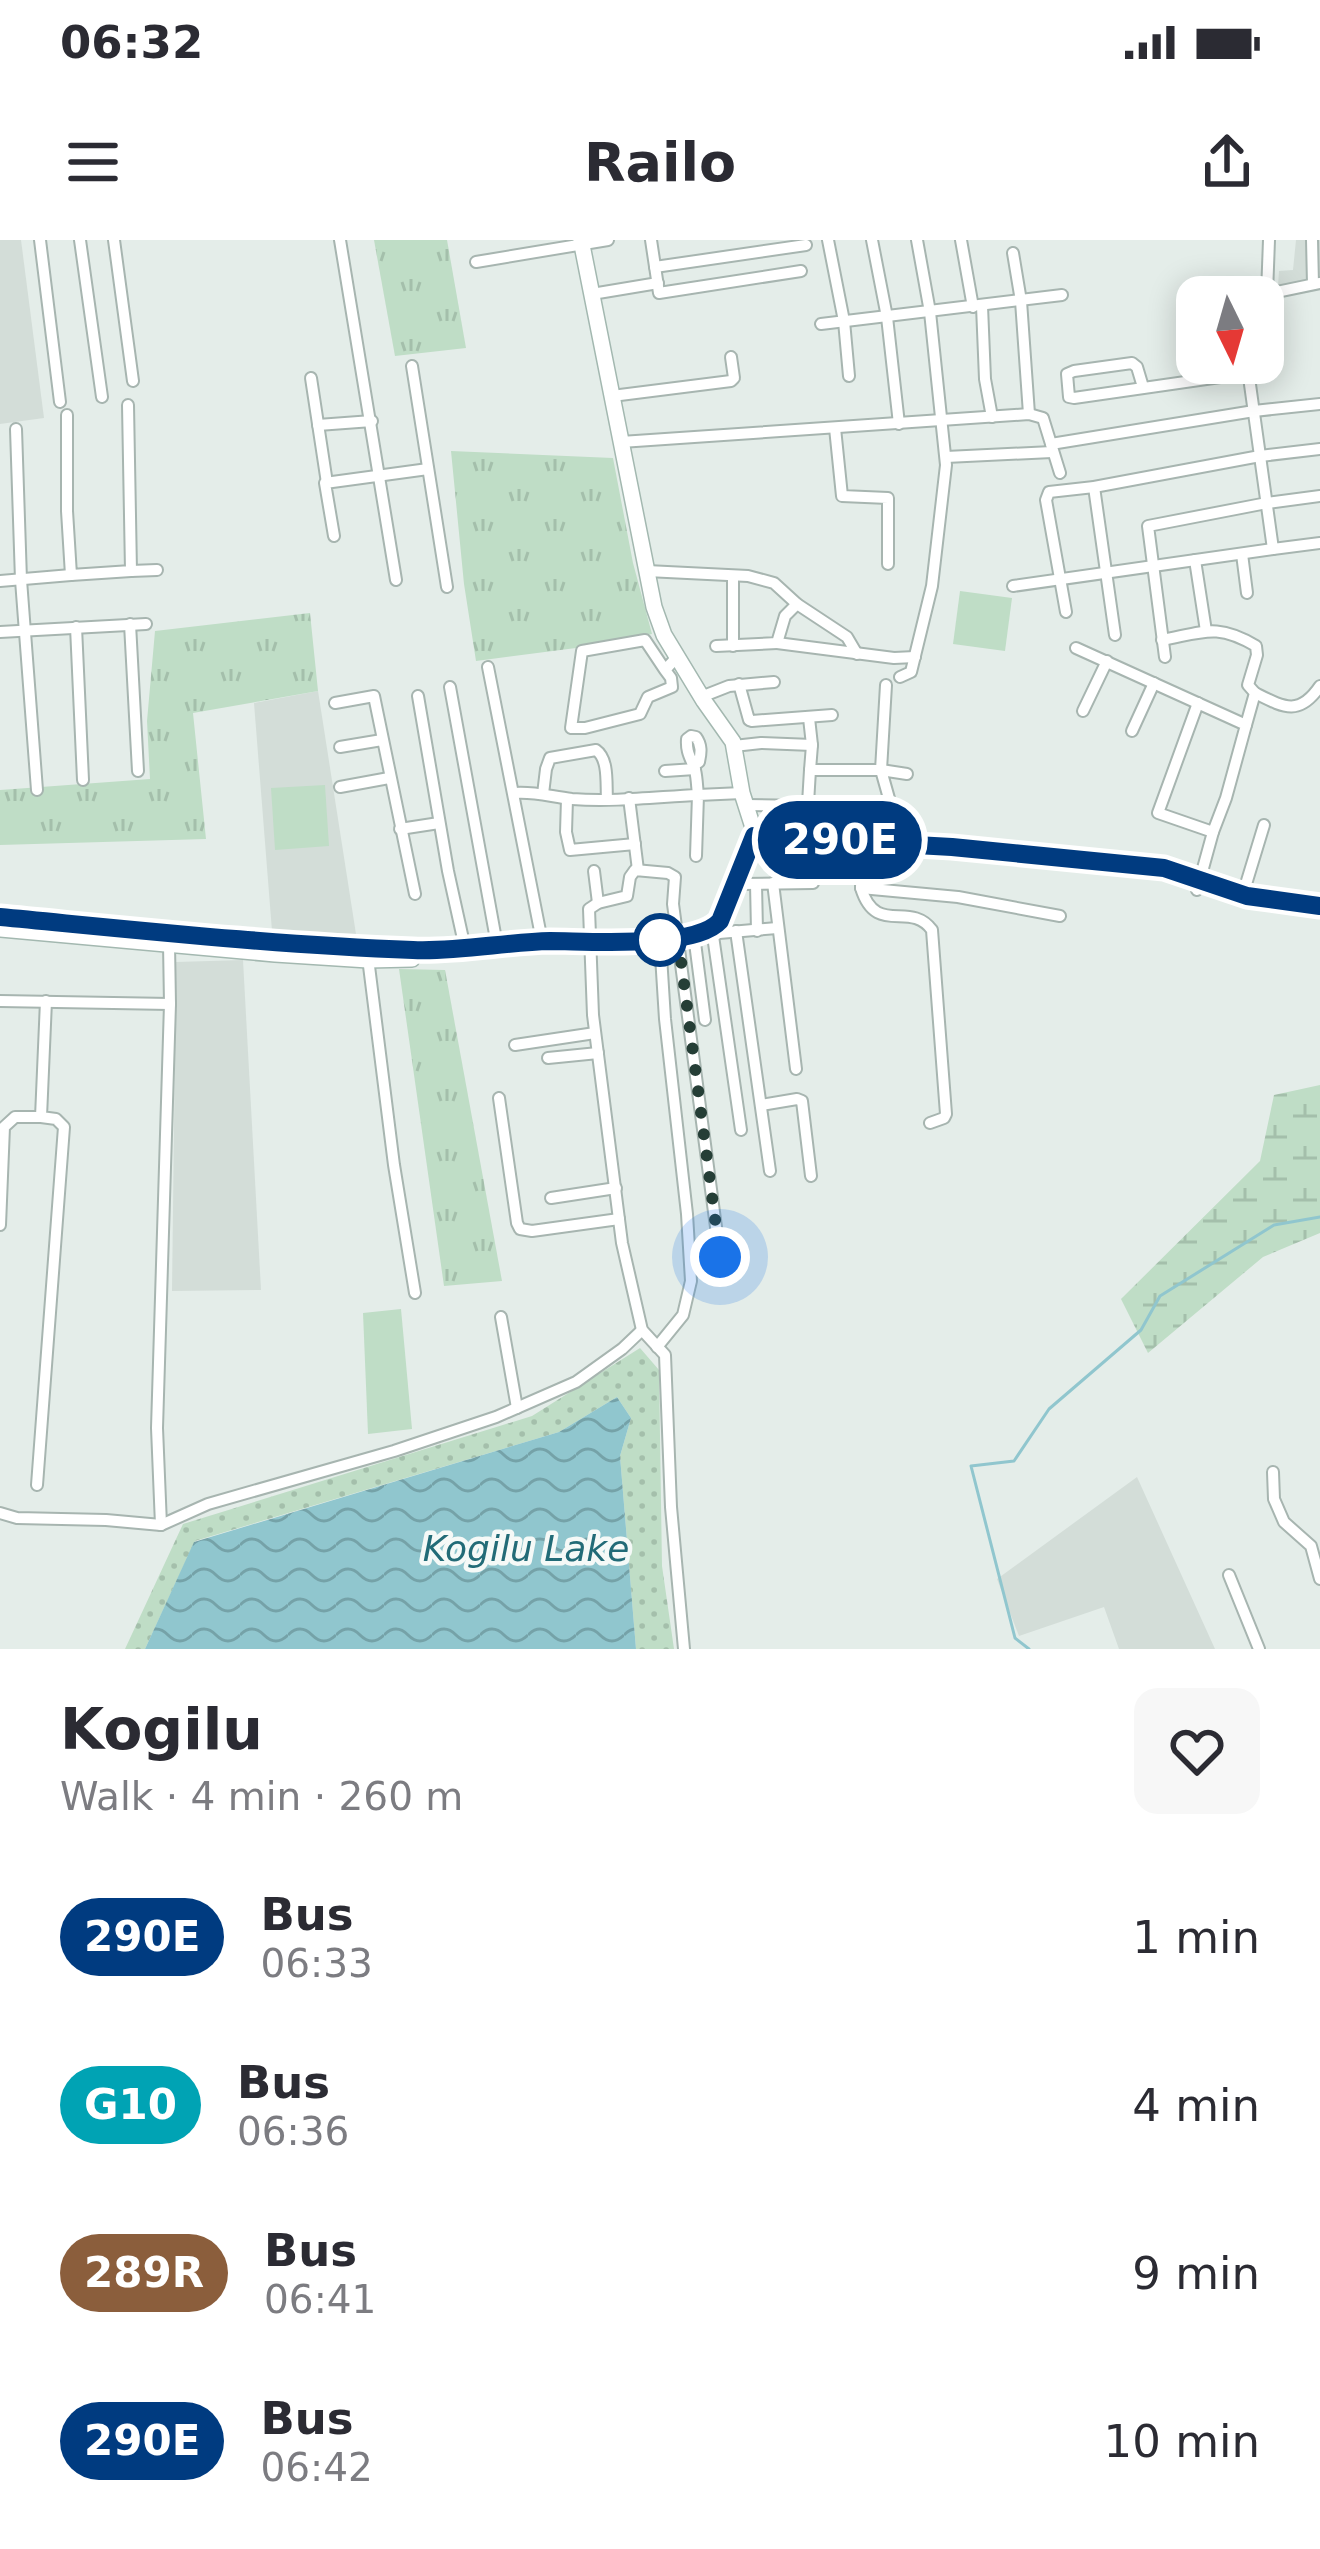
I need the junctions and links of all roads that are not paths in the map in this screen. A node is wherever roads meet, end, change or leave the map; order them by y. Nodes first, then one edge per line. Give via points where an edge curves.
1 (40, 240) edge
2 (80, 240) edge
3 (114, 240) edge
4 (340, 240) edge
5 (608, 240) edge
6 (650, 240) edge
7 (828, 240) edge
8 (872, 240) edge
9 (916, 240) edge
10 (961, 240) edge
11 (1269, 240) edge
12 (1312, 240) edge
13 (581, 243) edge
14 (806, 245) dead end
15 (1013, 253) dead end
16 (476, 262) dead end
17 (655, 267) junction
18 (801, 271) dead end
19 (1268, 276) edge
20 (658, 283) junction
21 (1316, 284) edge
22 (1284, 291) edge
23 (592, 294) junction
24 (1062, 296) dead end
25 (1021, 301) junction
26 (978, 306) junction
27 (930, 312) junction
28 (887, 317) junction
29 (844, 321) junction
30 (821, 324) dead end
31 (731, 357) dead end
32 (412, 366) dead end
33 (849, 376) dead end
34 (311, 378) dead end
35 (133, 381) dead end
36 (1176, 381) edge
37 (1250, 384) edge
38 (1143, 387) junction
39 (612, 396) junction
40 (102, 397) dead end
41 (60, 402) dead end
42 (1320, 404) edge
43 (128, 405) dead end
44 (1254, 411) junction
45 (1029, 414) junction
46 (67, 415) dead end
47 (992, 417) junction
48 (372, 421) junction
49 (943, 422) junction
50 (899, 424) junction
51 (318, 425) junction
52 (835, 428) junction
53 (16, 429) dead end
54 (621, 442) junction
55 (1051, 448) junction
56 (1320, 449) edge
57 (1260, 456) junction
58 (946, 457) junction
59 (428, 469) junction
60 (1060, 473) dead end
61 (381, 477) junction
62 (327, 483) junction
63 (1094, 487) junction
64 (1320, 496) edge
65 (1267, 503) junction
66 (334, 536) dead end
67 (1320, 543) edge
68 (1274, 549) junction
69 (1242, 554) junction
70 (1195, 560) junction
71 (888, 564) dead end
72 (1152, 566) junction
73 (158, 570) dead end
74 (647, 571) junction
75 (131, 572) junction
76 (1106, 572) junction
77 (71, 575) junction
78 (733, 577) junction
79 (1060, 578) junction
80 (21, 580) junction
81 (396, 580) dead end
82 (0, 581) edge
83 (447, 586) dead end
84 (1013, 586) dead end
85 (1247, 593) dead end
86 (797, 604) junction
87 (1066, 612) dead end
88 (146, 623) dead end
89 (130, 624) junction
90 (76, 627) junction
91 (25, 630) junction
92 (0, 632) edge
93 (1206, 632) junction
94 (1115, 635) dead end
95 (1162, 640) junction
96 (777, 643) junction
97 (716, 646) dead end
98 (733, 646) junction
99 (1076, 648) dead end
100 (857, 654) junction
101 (1165, 657) dead end
102 (915, 658) junction
103 (1107, 662) junction
104 (671, 663) junction
105 (488, 667) dead end
106 (900, 677) dead end
107 (774, 682) dead end
108 (1154, 683) junction
109 (739, 684) junction
110 (886, 685) dead end
111 (1320, 686) edge
112 (450, 687) dead end
113 (1255, 693) junction
114 (418, 696) dead end
115 (701, 697) junction
116 (335, 703) dead end
117 (1198, 704) junction
118 (1083, 711) dead end
119 (832, 715) dead end
120 (809, 718) junction
121 (1246, 725) junction
122 (1132, 731) dead end
123 (382, 740) junction
124 (812, 745) junction
125 (734, 746) junction
126 (340, 747) dead end
127 (810, 770) junction
128 (881, 770) junction
129 (665, 771) dead end
130 (138, 772) dead end
131 (907, 774) dead end
132 (389, 778) junction
133 (83, 780) dead end
134 (340, 788) dead end
135 (37, 790) dead end
136 (514, 793) junction
137 (543, 794) junction
138 (698, 795) junction
139 (629, 798) junction
140 (567, 799) junction
141 (607, 799) junction
142 (744, 799) junction
143 (807, 806) junction
144 (439, 823) junction
145 (1264, 825) dead end
146 (400, 829) junction
147 (1213, 832) junction
148 (806, 837) junction
149 (756, 839) junction
150 (888, 843) junction
151 (635, 844) junction
152 (835, 845) junction
153 (862, 852) junction
154 (697, 856) dead end
155 (638, 870) junction
156 (594, 872) dead end
157 (773, 883) junction
158 (813, 883) dead end
159 (748, 884) junction
160 (1198, 885) junction
161 (861, 888) junction
162 (415, 894) dead end
163 (1243, 894) junction
164 (598, 902) junction
165 (1320, 906) edge
166 (1320, 915) edge
167 (1060, 916) dead end
168 (0, 917) edge
169 (778, 928) junction
170 (0, 929) edge
171 (714, 930) junction
172 (736, 931) junction
173 (757, 931) junction
174 (677, 940) junction
175 (542, 941) junction
176 (170, 944) junction
177 (591, 944) junction
178 (496, 945) junction
179 (465, 948) junction
180 (367, 954) junction
181 (0, 1001) edge
182 (46, 1001) junction
183 (170, 1004) junction
184 (705, 1020) dead end
185 (595, 1033) junction
186 (515, 1045) dead end
187 (598, 1053) junction
188 (548, 1058) dead end
189 (796, 1069) dead end
190 (499, 1098) dead end
191 (761, 1105) junction
192 (41, 1117) junction
193 (930, 1123) dead end
194 (741, 1130) dead end
195 (770, 1171) dead end
196 (811, 1176) dead end
197 (616, 1188) junction
198 (551, 1198) dead end
199 (620, 1219) junction
200 (0, 1225) edge
201 (720, 1257) dead end
202 (416, 1293) dead end
203 (501, 1317) dead end
204 (642, 1330) junction
205 (657, 1347) junction
206 (517, 1408) junction
207 (1273, 1472) dead end
208 (37, 1485) dead end
209 (0, 1513) edge
210 (160, 1526) junction
211 (1228, 1575) dead end
212 (1320, 1579) edge
213 (685, 1649) edge
214 (1259, 1649) edge

1 - 41 street
2 - 40 street
3 - 35 street
4 - 48 street
5 - 13 street
6 - 17 street
7 - 29 street
8 - 28 street
9 - 27 street
10 - 26 street
11 - 19 street
12 - 21 street
13 - 16 street
13 - 23 main road
14 - 17 street
15 - 25 street
17 - 20 street
18 - 20 street via 659,293
20 - 23 street
21 - 22 street
23 - 39 main road
24 - 25 street
25 - 26 street
25 - 45 street
26 - 27 street
26 - 47 street
27 - 28 street
27 - 49 street
28 - 29 street
28 - 50 street
29 - 30 street
29 - 33 street
31 - 39 street via 731,381
32 - 59 street
34 - 51 street
36 - 38 street
37 - 44 street
38 - 38 street via 1074,398 1067,374 1132,363
39 - 54 main road
42 - 44 street
43 - 75 street
44 - 55 street
44 - 57 street
45 - 47 street
45 - 55 street via 1043,418
46 - 77 street
47 - 49 street
48 - 51 street
48 - 61 street
49 - 50 street
49 - 58 street
50 - 52 street
51 - 62 street
52 - 54 street
52 - 71 street via 842,496 888,498
53 - 80 street
54 - 74 main road
55 - 58 street
55 - 60 street
56 - 57 street
57 - 63 street
57 - 65 street
58 - 102 street
59 - 61 street
59 - 83 street
61 - 62 street
61 - 81 street
62 - 66 street
63 - 76 street
63 - 79 street via 1046,495
64 - 65 street
65 - 68 street
65 - 72 street via 1151,524
67 - 68 street
68 - 69 street
69 - 70 street
69 - 85 street
70 - 72 street
70 - 93 street
72 - 76 street
72 - 95 street
73 - 75 street
74 - 78 street
74 - 104 main road
75 - 77 street
76 - 79 street
76 - 94 street
77 - 80 street
78 - 86 street via 774,583
78 - 98 street
79 - 84 street
79 - 87 street
80 - 82 street
80 - 91 street
86 - 96 street
86 - 100 street via 847,637
88 - 89 street
89 - 90 street
89 - 130 street
90 - 91 street
90 - 133 street
91 - 92 street
91 - 135 street
93 - 95 street
93 - 113 street via 1228,631 1256,646 1247,685
95 - 101 street
96 - 98 street
96 - 100 street
97 - 98 street
99 - 103 street
100 - 102 street
102 - 106 street
103 - 108 street
103 - 118 street
104 - 104 street via 672,687 648,697 640,714 571,728 584,650 644,640
104 - 115 main road
105 - 136 street
107 - 109 street
108 - 117 street
108 - 122 street
109 - 115 street
109 - 120 street via 752,721
110 - 128 street
111 - 113 street via 1305,703 1284,708
112 - 178 street
113 - 121 street
114 - 144 street
115 - 125 main road
116 - 123 street via 374,696
117 - 121 street
117 - 147 street via 1158,813
119 - 120 street
120 - 124 street
121 - 147 street
123 - 126 street
123 - 132 street
124 - 125 street
124 - 127 street
125 - 142 main road
127 - 128 street
127 - 143 street
128 - 131 street
128 - 150 street
129 - 138 street via 694,767
132 - 134 street
132 - 146 street
136 - 137 street
136 - 175 street
137 - 140 street
137 - 141 street via 550,758 596,750
138 - 139 street
138 - 142 street
138 - 154 street
139 - 141 street
139 - 151 street
140 - 141 street
140 - 151 street via 568,848
142 - 143 street
142 - 149 main road
143 - 148 street
144 - 146 street
144 - 179 street
145 - 163 street
146 - 162 street
147 - 160 street
148 - 149 main road
148 - 152 main road
149 - 152 main road
149 - 159 main road
149 - 171 main road
150 - 152 main road
150 - 160 main road via 1164,868
151 - 155 street
152 - 153 main road
153 - 160 main road
153 - 161 street
155 - 164 street via 627,896
155 - 174 street via 675,877
156 - 164 street
157 - 158 street
157 - 159 street
157 - 169 street
159 - 171 main road
159 - 173 street
160 - 163 main road
160 - 166 main road via 1245,904
161 - 167 street
161 - 193 street via 872,911 920,919 932,930 946,1114
163 - 165 main road
164 - 177 street via 589,909
168 - 180 main road
169 - 173 street
169 - 189 street
170 - 176 main road
171 - 172 street
171 - 174 main road
171 - 194 street
172 - 173 street
172 - 191 street
174 - 177 main road
174 - 184 street
174 - 201 street
174 - 205 street via 665,1019 691,1281 683,1315
175 - 177 main road
175 - 178 main road
176 - 180 main road
176 - 183 street
177 - 180 main road via 466,958
177 - 185 street
178 - 179 main road
179 - 180 main road
180 - 202 street
181 - 182 street
182 - 183 street
182 - 192 street
183 - 210 street
185 - 186 street
185 - 187 street
187 - 188 street
187 - 197 street
190 - 199 street via 520,1229
191 - 195 street
191 - 196 street via 802,1101
192 - 200 street via 4,1127
192 - 208 street via 64,1127
197 - 198 street
197 - 199 street
199 - 204 street
203 - 206 street
204 - 205 street
204 - 206 street via 577,1382
205 - 213 street via 665,1355
206 - 210 street
207 - 212 street via 1284,1522 1311,1546
209 - 210 street
211 - 214 street

